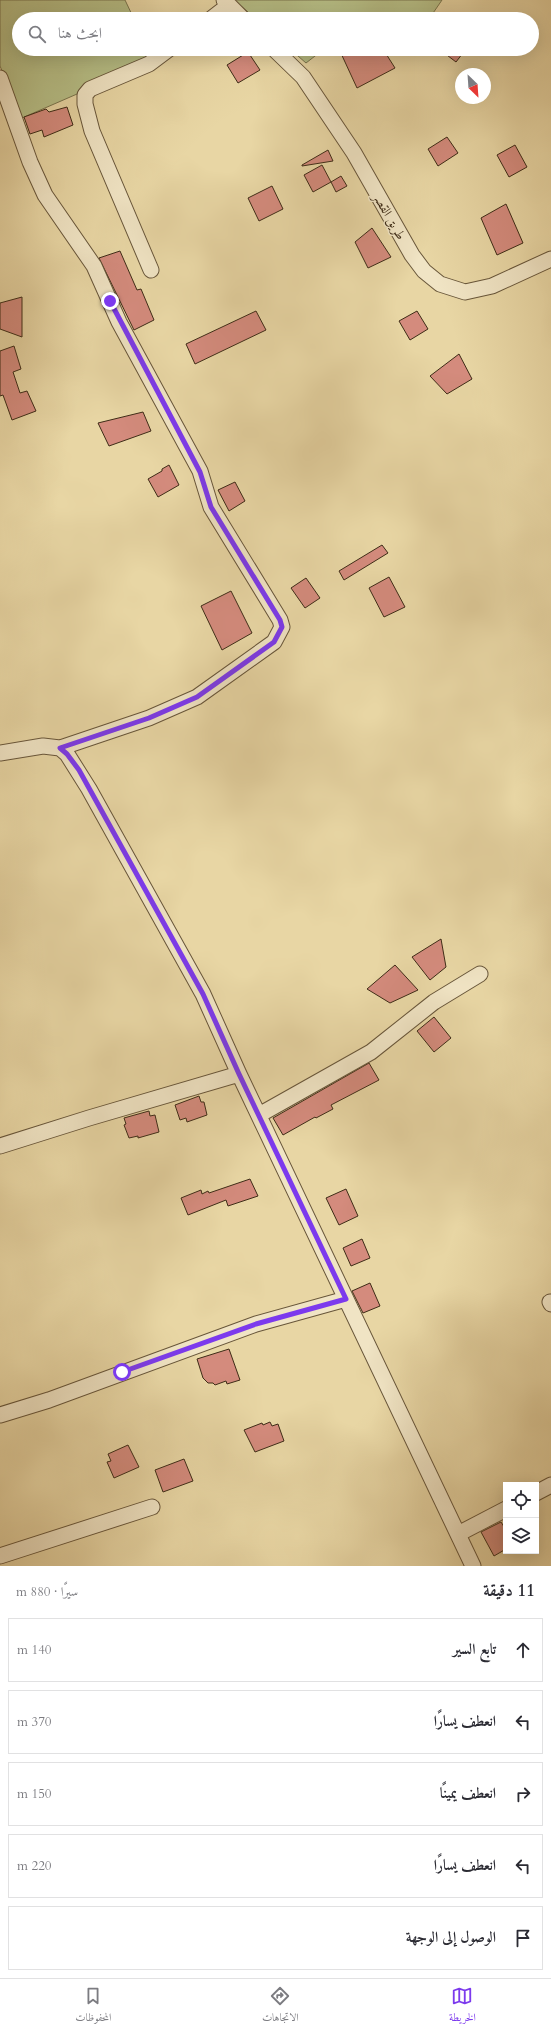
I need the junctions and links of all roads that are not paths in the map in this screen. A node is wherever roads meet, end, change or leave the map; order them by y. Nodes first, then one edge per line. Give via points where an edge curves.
1 (226, 2) edge
2 (217, 12) edge
3 (235, 12) edge
4 (160, 56) edge
5 (281, 56) edge
6 (0, 78) edge
7 (551, 259) edge
8 (151, 270) dead end
9 (60, 748) junction
10 (0, 753) edge
11 (480, 974) dead end
12 (239, 1074) junction
13 (259, 1115) junction
14 (0, 1146) edge
15 (346, 1299) junction
16 (0, 1415) edge
17 (551, 1485) edge
18 (539, 1491) edge
19 (152, 1507) dead end
20 (503, 1511) edge
21 (458, 1534) junction
22 (0, 1556) edge
23 (468, 1565) edge

1 - 2 street
1 - 3 street
4 - 8 street via 149,64 90,89 85,95 92,131
5 - 7 street, طريق القصر via 303,78 354,153 412,255 424,271 440,284 465,292 492,286
6 - 9 street via 30,162 45,195 94,266 123,328 200,472 211,507 257,580 282,627 274,642 197,697 149,718
9 - 10 street via 43,746
9 - 12 street via 79,770 203,994
11 - 13 street via 434,1002 371,1052
12 - 13 street
12 - 14 street
13 - 15 street
15 - 16 street via 256,1324 49,1400
15 - 21 street
17 - 18 street
19 - 22 street
20 - 21 street
21 - 23 street

